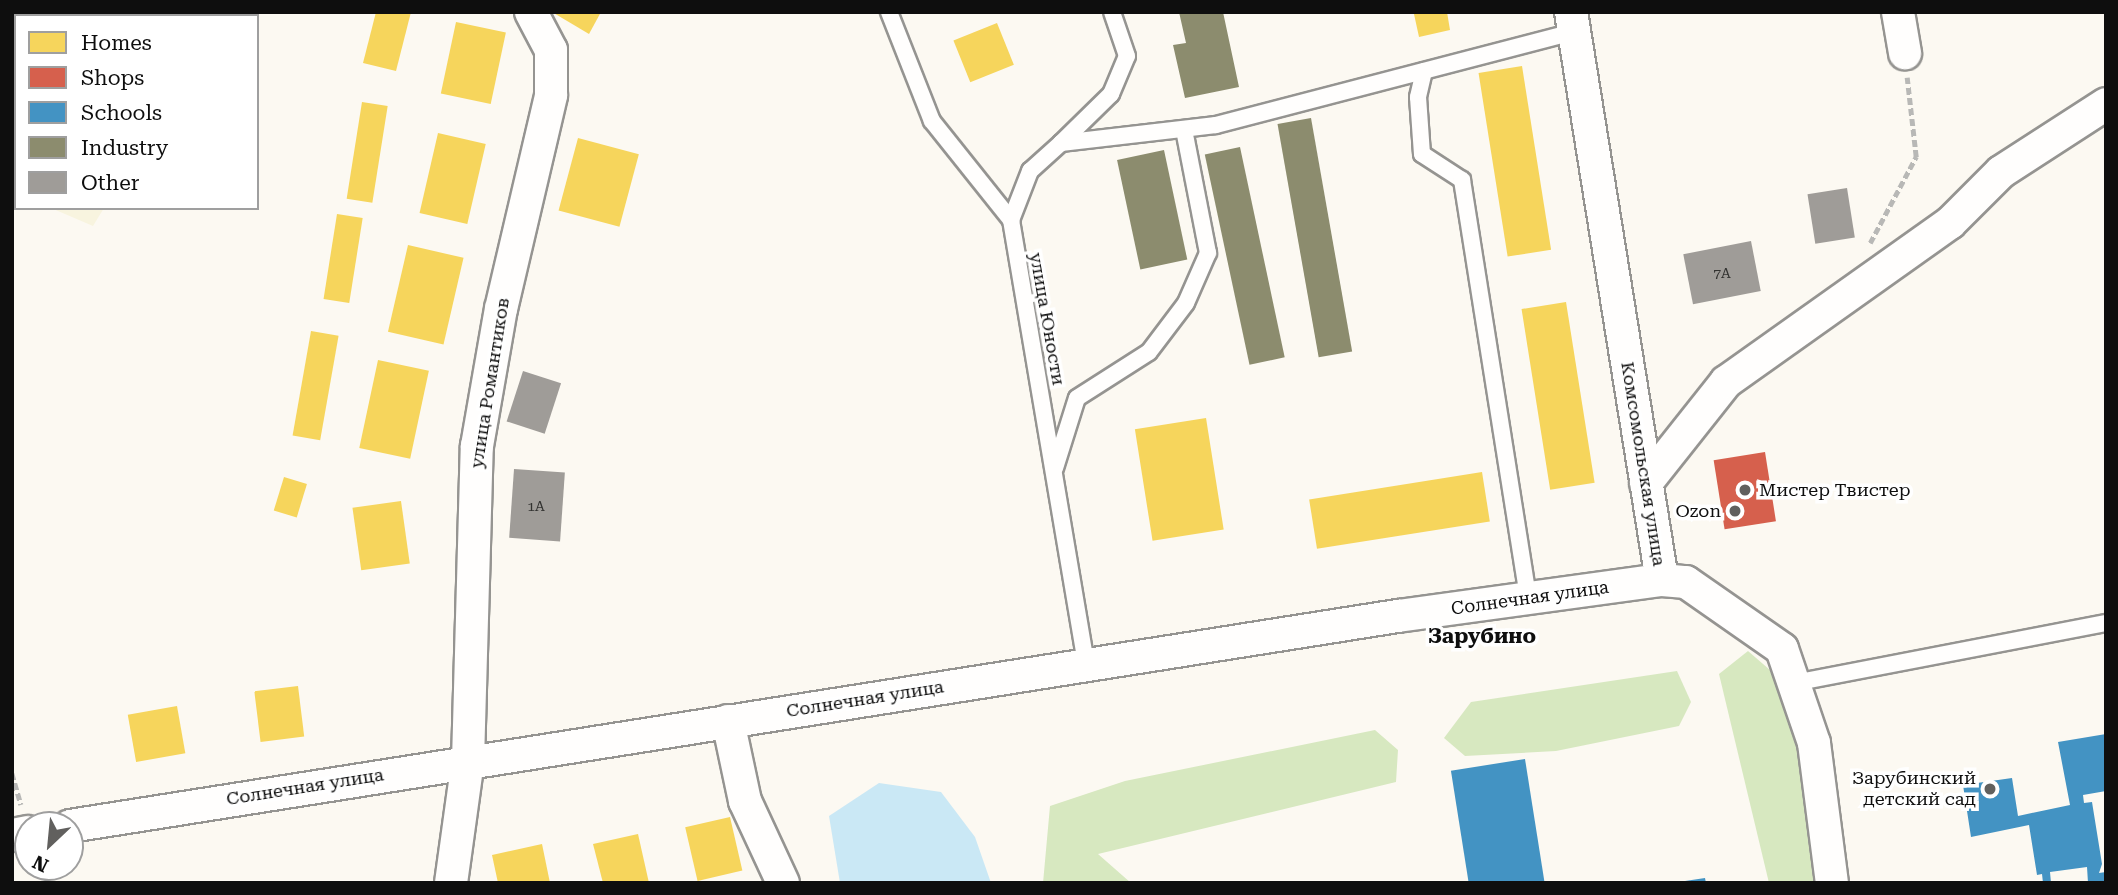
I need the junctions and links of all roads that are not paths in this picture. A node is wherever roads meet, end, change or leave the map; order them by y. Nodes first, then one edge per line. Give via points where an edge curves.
1 (531, 12) edge
2 (889, 12) edge
3 (1112, 12) edge
4 (1898, 12) edge
5 (1572, 22) edge
6 (1905, 53) road end
7 (1424, 71) junction
8 (2106, 104) edge
9 (1184, 129) junction
10 (1061, 143) junction
11 (1011, 220) junction
12 (1054, 474) junction
13 (1646, 483) junction
14 (1661, 580) junction
15 (1528, 598) junction
16 (2106, 623) edge
17 (1086, 665) junction
18 (1794, 683) junction
19 (727, 721) junction
20 (468, 761) junction
21 (84, 824) edge
22 (452, 883) edge
23 (783, 883) edge
24 (1832, 883) edge

1 - 20 street, улица Романтиков via 551,50 551,95 501,309 477,446
2 - 11 lane, улица Юности via 932,121
3 - 10 lane via 1127,56 1111,94
4 - 6 street
5 - 7 lane
5 - 13 street, Комсомольская улица
7 - 9 lane via 1216,125
7 - 15 lane via 1418,97 1422,154 1462,180
8 - 13 street via 2001,172 1950,223 1726,382
9 - 10 lane
9 - 12 lane via 1208,253 1186,303 1149,352 1077,398
10 - 11 lane via 1030,171
11 - 12 lane, улица Юности
12 - 17 lane, улица Юности
13 - 14 street, Комсомольская улица
14 - 15 street, Солнечная улица
14 - 18 street, Комсомольская улица via 1686,582 1752,625 1782,649
15 - 17 street, Солнечная улица
16 - 18 lane
17 - 19 street, Солнечная улица
18 - 24 street, Комсомольская улица via 1814,743
19 - 20 street, Солнечная улица
19 - 23 street via 745,801
20 - 21 street, Солнечная улица
20 - 22 street, улица Романтиков

